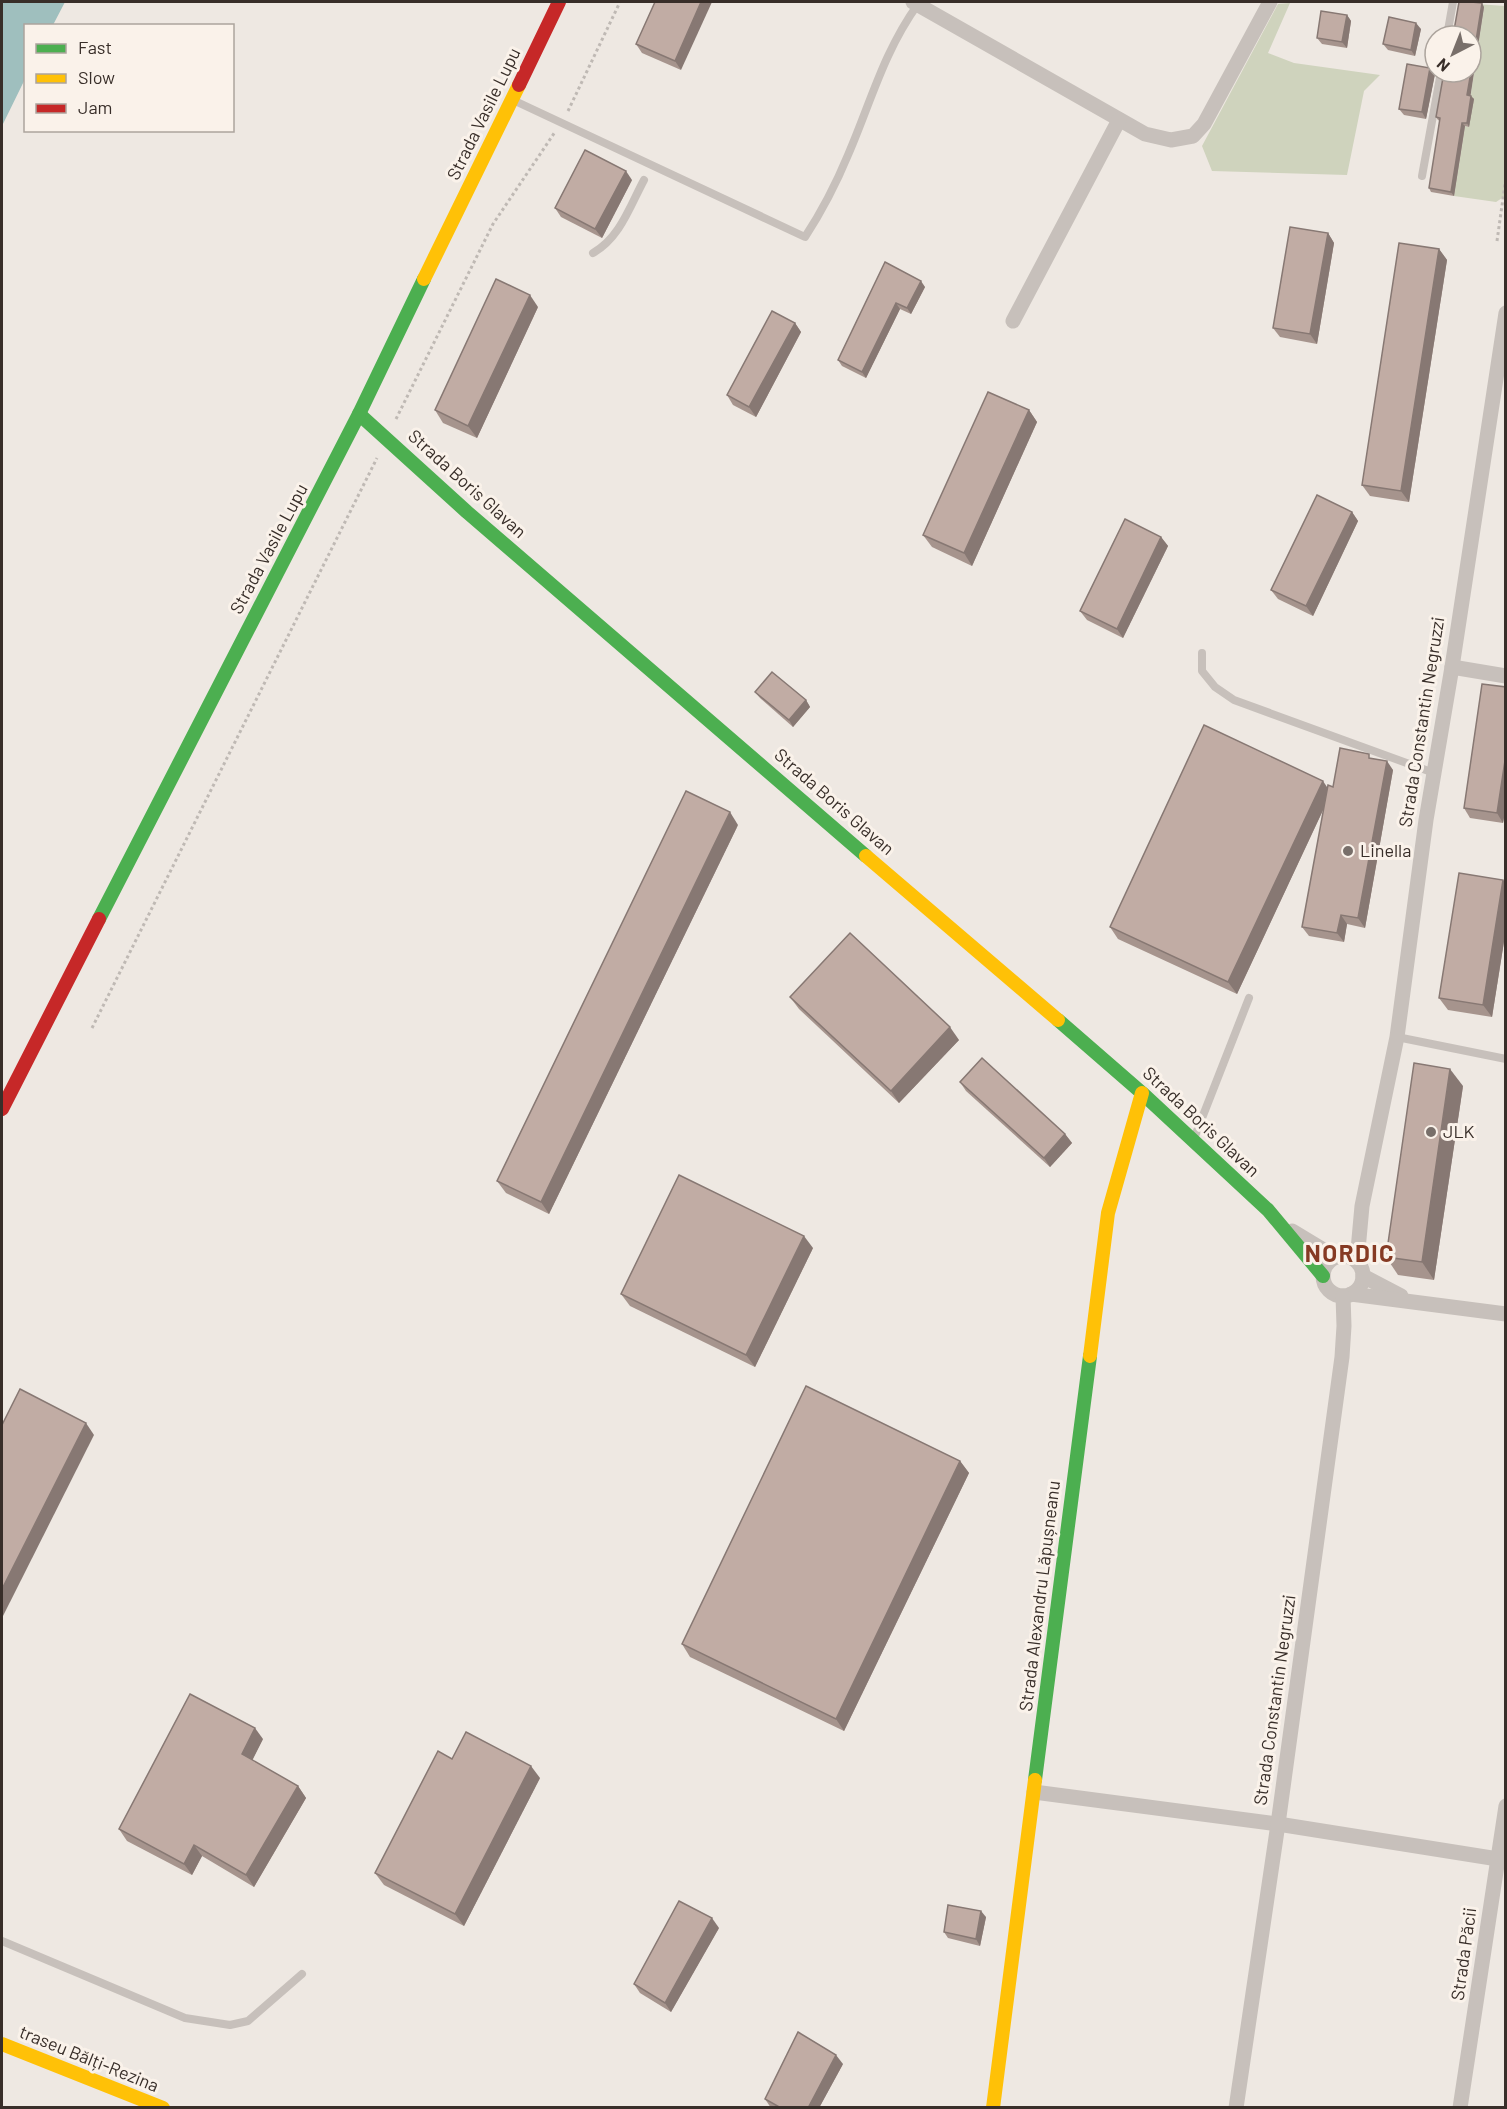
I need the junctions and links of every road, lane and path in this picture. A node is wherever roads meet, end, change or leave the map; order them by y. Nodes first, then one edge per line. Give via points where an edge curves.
1 (559, 2) edge
2 (620, 2) edge
3 (1270, 2) edge
4 (1454, 2) edge
5 (916, 3) edge
6 (1449, 24) edge
7 (1439, 84) edge
8 (510, 99) junction
9 (1119, 120) junction
10 (561, 123) junction
11 (1422, 176) dead end
12 (1506, 177) edge
13 (644, 180) dead end
14 (1497, 241) dead end
15 (593, 253) dead end
16 (1506, 314) edge
17 (1013, 321) dead end
18 (359, 414) junction
19 (386, 439) junction
20 (1202, 653) dead end
21 (1452, 667) junction
22 (1506, 676) edge
23 (1434, 773) junction
24 (1249, 998) dead end
25 (92, 1028) dead end
26 (1397, 1037) junction
27 (1506, 1059) edge
28 (1142, 1093) junction
29 (2, 1109) edge
30 (1193, 1141) junction
31 (1281, 1224) junction
32 (1350, 1263) junction
33 (1323, 1276) junction
34 (1347, 1295) junction
35 (1409, 1301) junction
36 (1506, 1314) edge
37 (1034, 1792) junction
38 (1506, 1806) edge
39 (1278, 1824) junction
40 (1498, 1859) junction
41 (2, 1941) edge
42 (302, 1974) dead end
43 (5, 2044) edge
44 (162, 2108) edge
45 (993, 2108) edge
46 (1236, 2108) edge
47 (1460, 2108) edge

1 - 8 street, Strada Vasile Lupu
2 - 10 path
3 - 9 street via 1204,124 1193,136 1171,140 1144,134
4 - 6 lane
5 - 9 street
5 - 10 lane via 883,63 840,175 805,237
7 - 11 lane
8 - 10 lane
8 - 18 street, Strada Vasile Lupu
9 - 17 street
10 - 19 path via 493,224
12 - 14 path
13 - 15 lane via 615,235
16 - 21 street, Strada Constantin Negruzzi
18 - 19 street, Strada Boris Glavan
18 - 29 street, Strada Vasile Lupu
19 - 25 path
19 - 28 street, Strada Boris Glavan
20 - 23 lane via 1202,671 1215,687 1234,700
21 - 22 street
21 - 23 street, Strada Constantin Negruzzi
23 - 26 street, Strada Constantin Negruzzi
24 - 30 lane
26 - 27 lane
26 - 32 street, Strada Constantin Negruzzi
28 - 30 street, Strada Boris Glavan
28 - 37 street, Strada Alexandru Lăpușneanu via 1108,1214
30 - 31 street, Strada Boris Glavan
31 - 32 street, Strada Boris Glavan
31 - 33 street, Strada Boris Glavan
32 - 33 street via 1324,1268
32 - 34 street via 1357,1290
32 - 35 street, Strada Boris Glavan
33 - 34 street via 1329,1290
34 - 35 street, Strada Boris Glavan
34 - 39 street, Strada Constantin Negruzzi via 1342,1357
35 - 36 street, Strada Boris Glavan
37 - 39 street
37 - 45 street, Strada Alexandru Lăpușneanu
38 - 40 street, Strada Păcii
39 - 40 street
39 - 46 street, Strada Constantin Negruzzi
40 - 47 street, Strada Păcii
41 - 42 lane via 185,2018 230,2025 248,2020
43 - 44 street, traseu Bălți-Rezina

